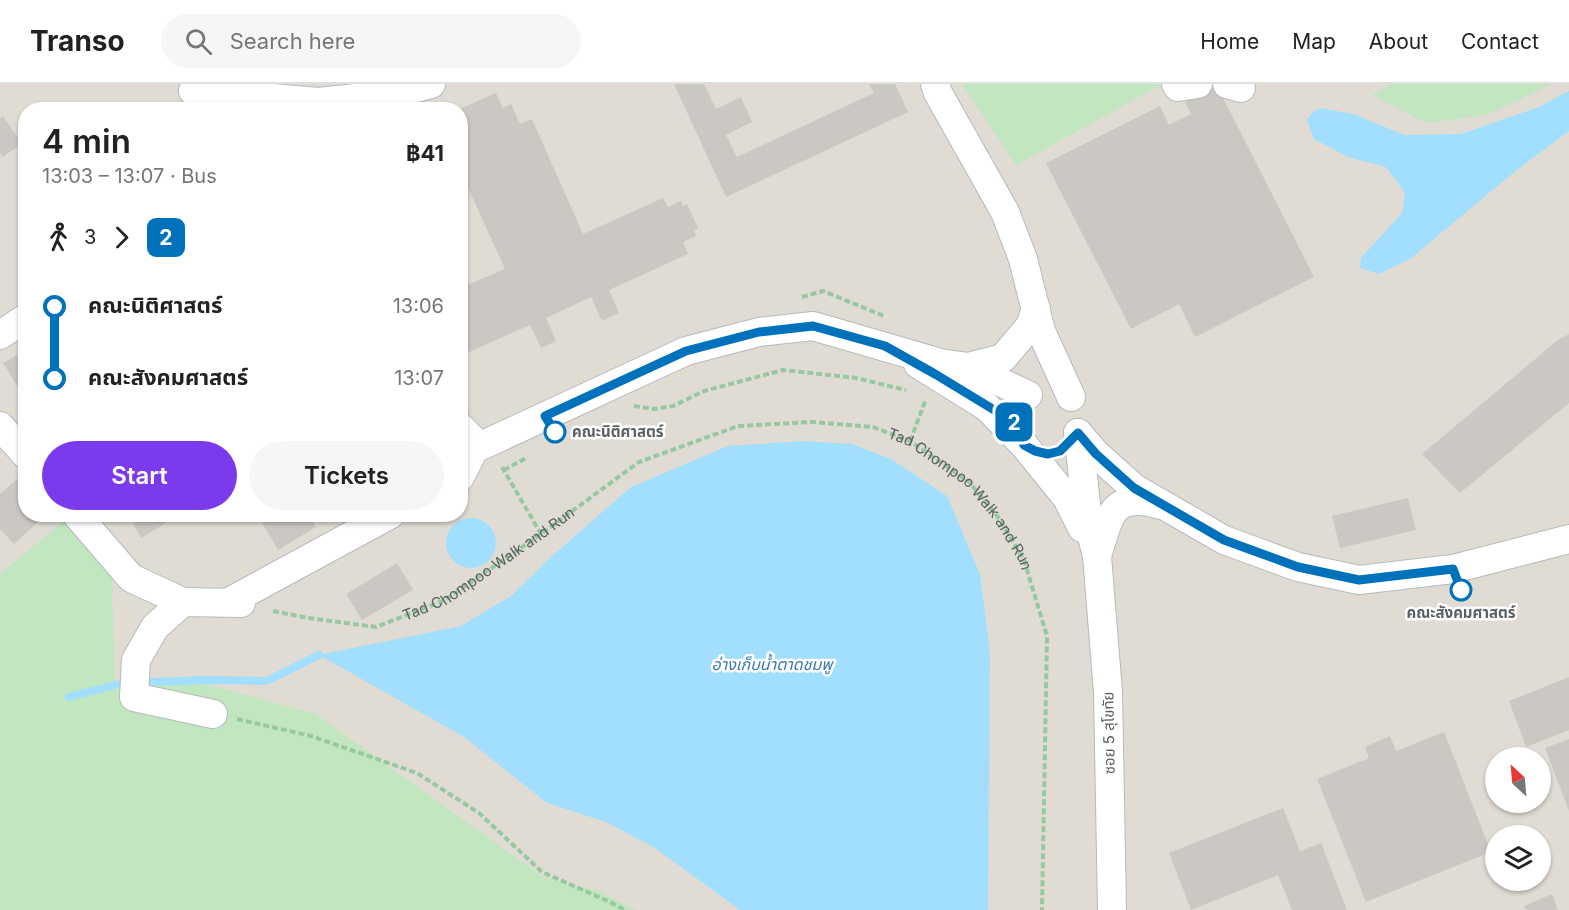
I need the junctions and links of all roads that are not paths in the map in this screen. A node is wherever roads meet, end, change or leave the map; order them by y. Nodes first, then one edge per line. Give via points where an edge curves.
1 (431, 84) edge
2 (935, 84) edge
3 (1176, 84) edge
4 (1198, 84) edge
5 (195, 95) edge
6 (1039, 320) junction
7 (18, 323) edge
8 (0, 335) edge
9 (885, 346) junction
10 (968, 367) junction
11 (1031, 393) junction
12 (1071, 397) junction
13 (0, 426) edge
14 (1078, 433) junction
15 (475, 438) edge
16 (1024, 445) junction
17 (18, 446) edge
18 (468, 456) edge
19 (1167, 507) junction
20 (83, 522) edge
21 (377, 522) edge
22 (1569, 539) edge
23 (1097, 556) junction
24 (183, 602) junction
25 (213, 714) road end
26 (1113, 910) edge

1 - 5 street via 393,94 318,102
2 - 6 street via 1005,212 1023,259
3 - 4 street
6 - 10 street via 1003,358
6 - 11 street
6 - 12 street
7 - 8 street
9 - 10 street
9 - 15 street via 813,326 726,339 686,351
9 - 16 street via 987,407
10 - 11 street
11 - 12 street via 1047,388
11 - 16 street via 1017,409 1014,422
12 - 14 street via 1078,408
13 - 17 street
14 - 16 street via 1071,444 1048,454
14 - 19 street via 1134,488
14 - 23 street via 1088,521
15 - 18 street
16 - 23 street via 1067,498
19 - 22 street via 1224,540 1280,561 1359,580 1457,580
19 - 23 street via 1140,499 1122,504 1110,513
20 - 24 street via 131,578
21 - 24 street via 235,603
23 - 26 street, ซอย 5 สุโขทัย via 1108,692
24 - 25 street via 155,627 136,660 134,697

